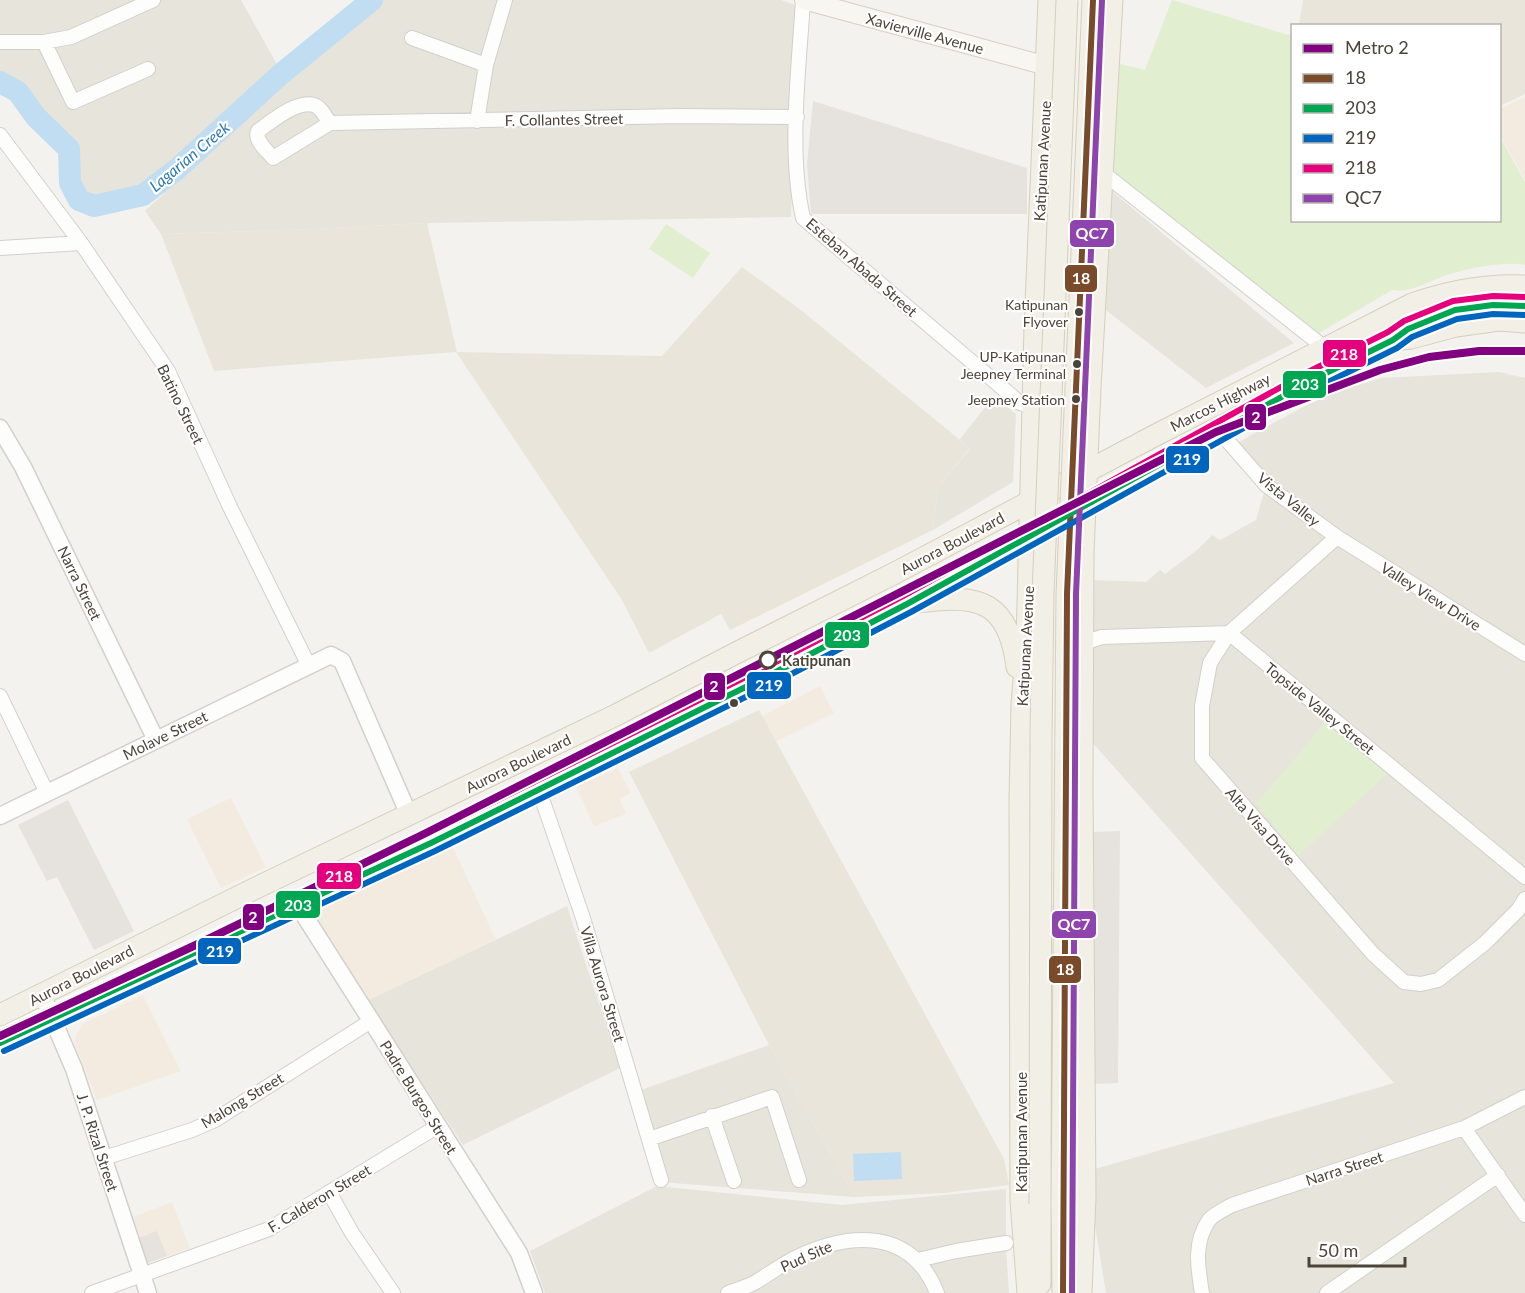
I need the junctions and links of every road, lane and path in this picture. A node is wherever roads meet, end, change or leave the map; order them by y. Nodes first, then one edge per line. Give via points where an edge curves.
1 (153, 0) edge
2 (505, 0) edge
3 (803, 0) edge
4 (1049, 0) edge
5 (1067, 0) edge
6 (1093, 0) edge
7 (1112, 0) edge
8 (412, 38) dead end
9 (0, 42) edge
10 (44, 42) junction
11 (486, 65) junction
12 (1047, 66) junction
13 (148, 69) dead end
14 (797, 117) junction
15 (477, 121) junction
16 (330, 123) junction
17 (0, 135) edge
18 (1102, 172) junction
19 (81, 243) junction
20 (0, 248) edge
21 (1037, 274) junction
22 (1097, 275) junction
23 (1525, 286) edge
24 (1525, 306) edge
25 (1525, 322) edge
26 (1394, 340) junction
27 (1035, 343) junction
28 (1093, 345) junction
29 (1325, 348) junction
30 (1034, 407) junction
31 (0, 428) edge
32 (1220, 432) junction
33 (1032, 447) junction
34 (1087, 472) junction
35 (1116, 489) junction
36 (1031, 501) junction
37 (1085, 507) junction
38 (979, 529) junction
39 (1030, 535) junction
40 (1337, 537) junction
41 (1083, 553) junction
42 (907, 604) junction
43 (1228, 633) junction
44 (1027, 643) junction
45 (1083, 643) junction
46 (1525, 654) edge
47 (308, 664) junction
48 (0, 696) edge
49 (1022, 704) junction
50 (156, 740) junction
51 (1083, 750) junction
52 (1021, 758) junction
53 (524, 761) junction
54 (1082, 789) junction
55 (538, 790) junction
56 (48, 793) junction
57 (1020, 800) junction
58 (409, 815) junction
59 (0, 816) edge
60 (1525, 877) edge
61 (1525, 898) edge
62 (297, 904) junction
63 (42, 994) junction
64 (0, 1015) edge
65 (53, 1019) junction
66 (371, 1021) junction
67 (0, 1043) edge
68 (1525, 1097) edge
69 (712, 1116) junction
70 (438, 1126) junction
71 (1464, 1128) junction
72 (649, 1139) junction
73 (104, 1158) junction
74 (1498, 1175) junction
75 (662, 1180) dead end
76 (799, 1180) dead end
77 (734, 1182) dead end
78 (329, 1192) junction
79 (1525, 1215) edge
80 (1006, 1243) dead end
81 (918, 1260) junction
82 (142, 1275) junction
83 (753, 1288) edge
84 (92, 1293) edge
85 (148, 1293) edge
86 (393, 1293) edge
87 (534, 1293) edge
88 (728, 1293) edge
89 (937, 1293) edge
90 (1028, 1293) edge
91 (1040, 1293) edge
92 (1063, 1293) edge
93 (1081, 1293) edge
94 (1202, 1293) edge
95 (1327, 1293) edge

1 - 10 street via 71,37
2 - 11 street
3 - 12 main road, Xavierville Avenue
3 - 14 street, Esteban Abada Street
4 - 12 main road, Katipunan Avenue
5 - 91 main road, Katipunan Avenue, bridge via 1043,594
6 - 92 main road, bridge via 1067,605
7 - 18 main road
8 - 11 street
9 - 10 street
10 - 13 street via 73,102
11 - 15 street
12 - 21 main road, Katipunan Avenue
14 - 15 street, F. Collantes Street
14 - 30 street, Esteban Abada Street via 797,191 803,218 1020,403
15 - 16 street, F. Collantes Street
16 - 16 street via 315,105 292,108 258,131 257,139 273,158
17 - 19 street, Batino Street
18 - 22 main road
18 - 29 street
19 - 20 street
19 - 47 street, Batino Street via 168,371
21 - 22 main road via 1043,288 1068,297 1089,288
21 - 27 main road, Katipunan Avenue
22 - 28 main road
23 - 29 main road, Marcos Highway via 1443,293 1412,304
24 - 26 main road via 1455,310 1408,328
25 - 26 main road, Marcos Highway via 1499,320
26 - 32 main road, Marcos Highway
27 - 28 main road
27 - 30 main road, Katipunan Avenue
28 - 34 main road
29 - 34 main road, Marcos Highway
30 - 33 main road, Katipunan Avenue
31 - 50 street, Narra Street via 23,467
32 - 35 main road, Marcos Highway
32 - 40 street, Vista Valley via 1266,484
33 - 36 main road, Katipunan Avenue
33 - 38 main road via 1016,491
34 - 36 main road, Marcos Highway
34 - 37 main road
35 - 37 main road, Marcos Highway
35 - 41 main road via 1098,515
36 - 38 main road, Aurora Boulevard
36 - 39 main road, Katipunan Avenue
37 - 39 main road, Aurora Boulevard
37 - 41 main road
38 - 53 main road, Aurora Boulevard
39 - 42 main road, Aurora Boulevard
39 - 44 main road, Katipunan Avenue
40 - 43 street, Alta Visa Drive
40 - 46 street, Valley View Drive
41 - 45 main road
42 - 49 main road via 964,598 985,604 998,615 1014,645
42 - 55 main road, Aurora Boulevard
43 - 45 street via 1102,637
43 - 60 street, Topside Valley Street
43 - 61 street, Alta Visa Drive via 1210,663 1202,706 1202,758 1372,954 1404,982 1438,980 1485,943
44 - 45 main road
44 - 49 main road, Katipunan Avenue
45 - 51 main road
47 - 50 street, Molave Street
47 - 58 street, Molave Street via 331,655 342,660
48 - 56 street
49 - 52 main road, Katipunan Avenue
50 - 56 street, Molave Street
51 - 52 main road via 1067,770 1055,773 1043,772
51 - 54 main road
52 - 57 main road, Katipunan Avenue
53 - 55 main road
53 - 58 main road, Aurora Boulevard
54 - 57 main road via 1064,783 1044,784 1034,787
54 - 93 main road via 1085,1197
55 - 62 main road, Aurora Boulevard
55 - 72 street, Villa Aurora Street via 583,918
56 - 59 street, Molave Street
57 - 90 main road, Katipunan Avenue via 1022,1201
58 - 63 main road, Aurora Boulevard
62 - 65 main road, Aurora Boulevard
62 - 66 street, Padre Burgos Street
63 - 64 main road, Aurora Boulevard
63 - 65 street, J. P. Rizal Street
65 - 67 main road, Aurora Boulevard
65 - 73 street, J. P. Rizal Street
66 - 70 street, Padre Burgos Street
66 - 73 street, Malong Street via 215,1120
68 - 71 street, Narra Street
69 - 72 street
69 - 76 street via 772,1096
69 - 77 street
70 - 78 street, F. Calderon Street
70 - 87 street, Padre Burgos Street via 519,1253
71 - 74 street
71 - 94 street, Narra Street via 1232,1205 1210,1219 1197,1243
72 - 75 street, Villa Aurora Street
73 - 82 street, J. P. Rizal Street
74 - 79 street
74 - 95 street
78 - 82 street, F. Calderon Street via 269,1229
78 - 86 street
80 - 81 street
81 - 83 street, Pud Site via 895,1246 852,1240 795,1258
81 - 89 street, Pud Site
82 - 84 street, F. Calderon Street
82 - 85 street, J. P. Rizal Street
83 - 88 street, Pud Site

